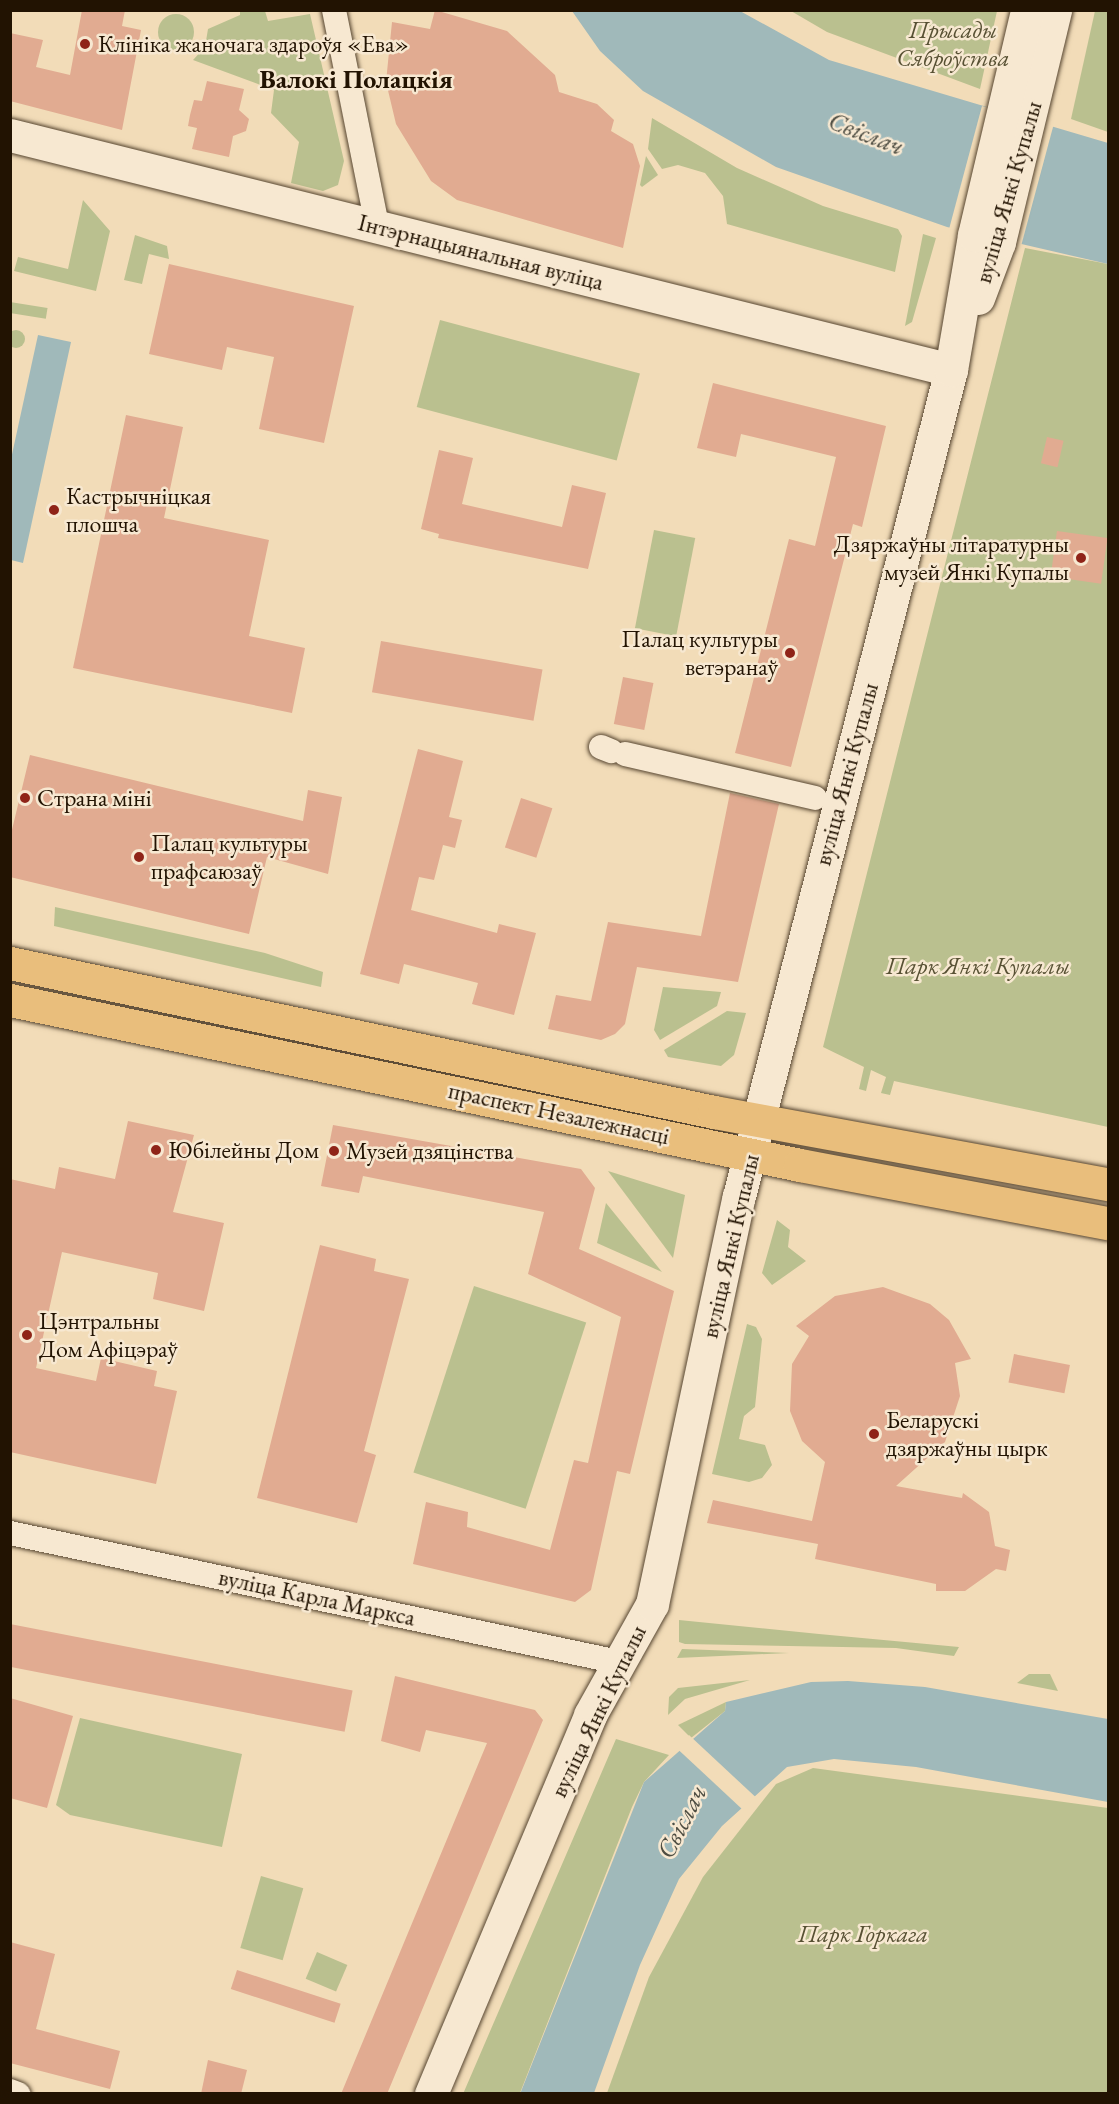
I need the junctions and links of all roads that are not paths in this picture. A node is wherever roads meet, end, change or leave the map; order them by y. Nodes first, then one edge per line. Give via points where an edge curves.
1 (334, 10) edge
2 (1027, 10) edge
3 (1055, 10) edge
4 (1018, 115) junction
5 (10, 135) edge
6 (377, 226) junction
7 (951, 370) junction
8 (612, 751) dead end
9 (815, 798) dead end
10 (10, 963) edge
11 (10, 1000) edge
12 (759, 1120) junction
13 (749, 1155) junction
14 (1108, 1184) edge
15 (1108, 1223) edge
16 (10, 1533) edge
17 (623, 1663) junction
18 (10, 2091) edge
19 (18, 2094) edge
20 (431, 2094) edge

1 - 6 street
2 - 4 main road, вуліца Янкі Купалы
3 - 4 main road, вуліца Янкі Купалы
4 - 7 main road, вуліца Янкі Купалы
5 - 6 main road, Інтэрнацыянальная вуліца
6 - 7 main road, Інтэрнацыянальная вуліца
7 - 12 main road, вуліца Янкі Купалы
8 - 9 street
10 - 12 main road, праспект Незалежнасці
11 - 13 main road, праспект Незалежнасці
12 - 13 main road, вуліца Янкі Купалы
12 - 14 main road, праспект Незалежнасці
13 - 15 main road, праспект Незалежнасці
13 - 17 main road, вуліца Янкі Купалы via 652,1604
16 - 17 street, вуліца Карла Маркса
17 - 20 main road, вуліца Янкі Купалы via 586,1724
18 - 19 street

